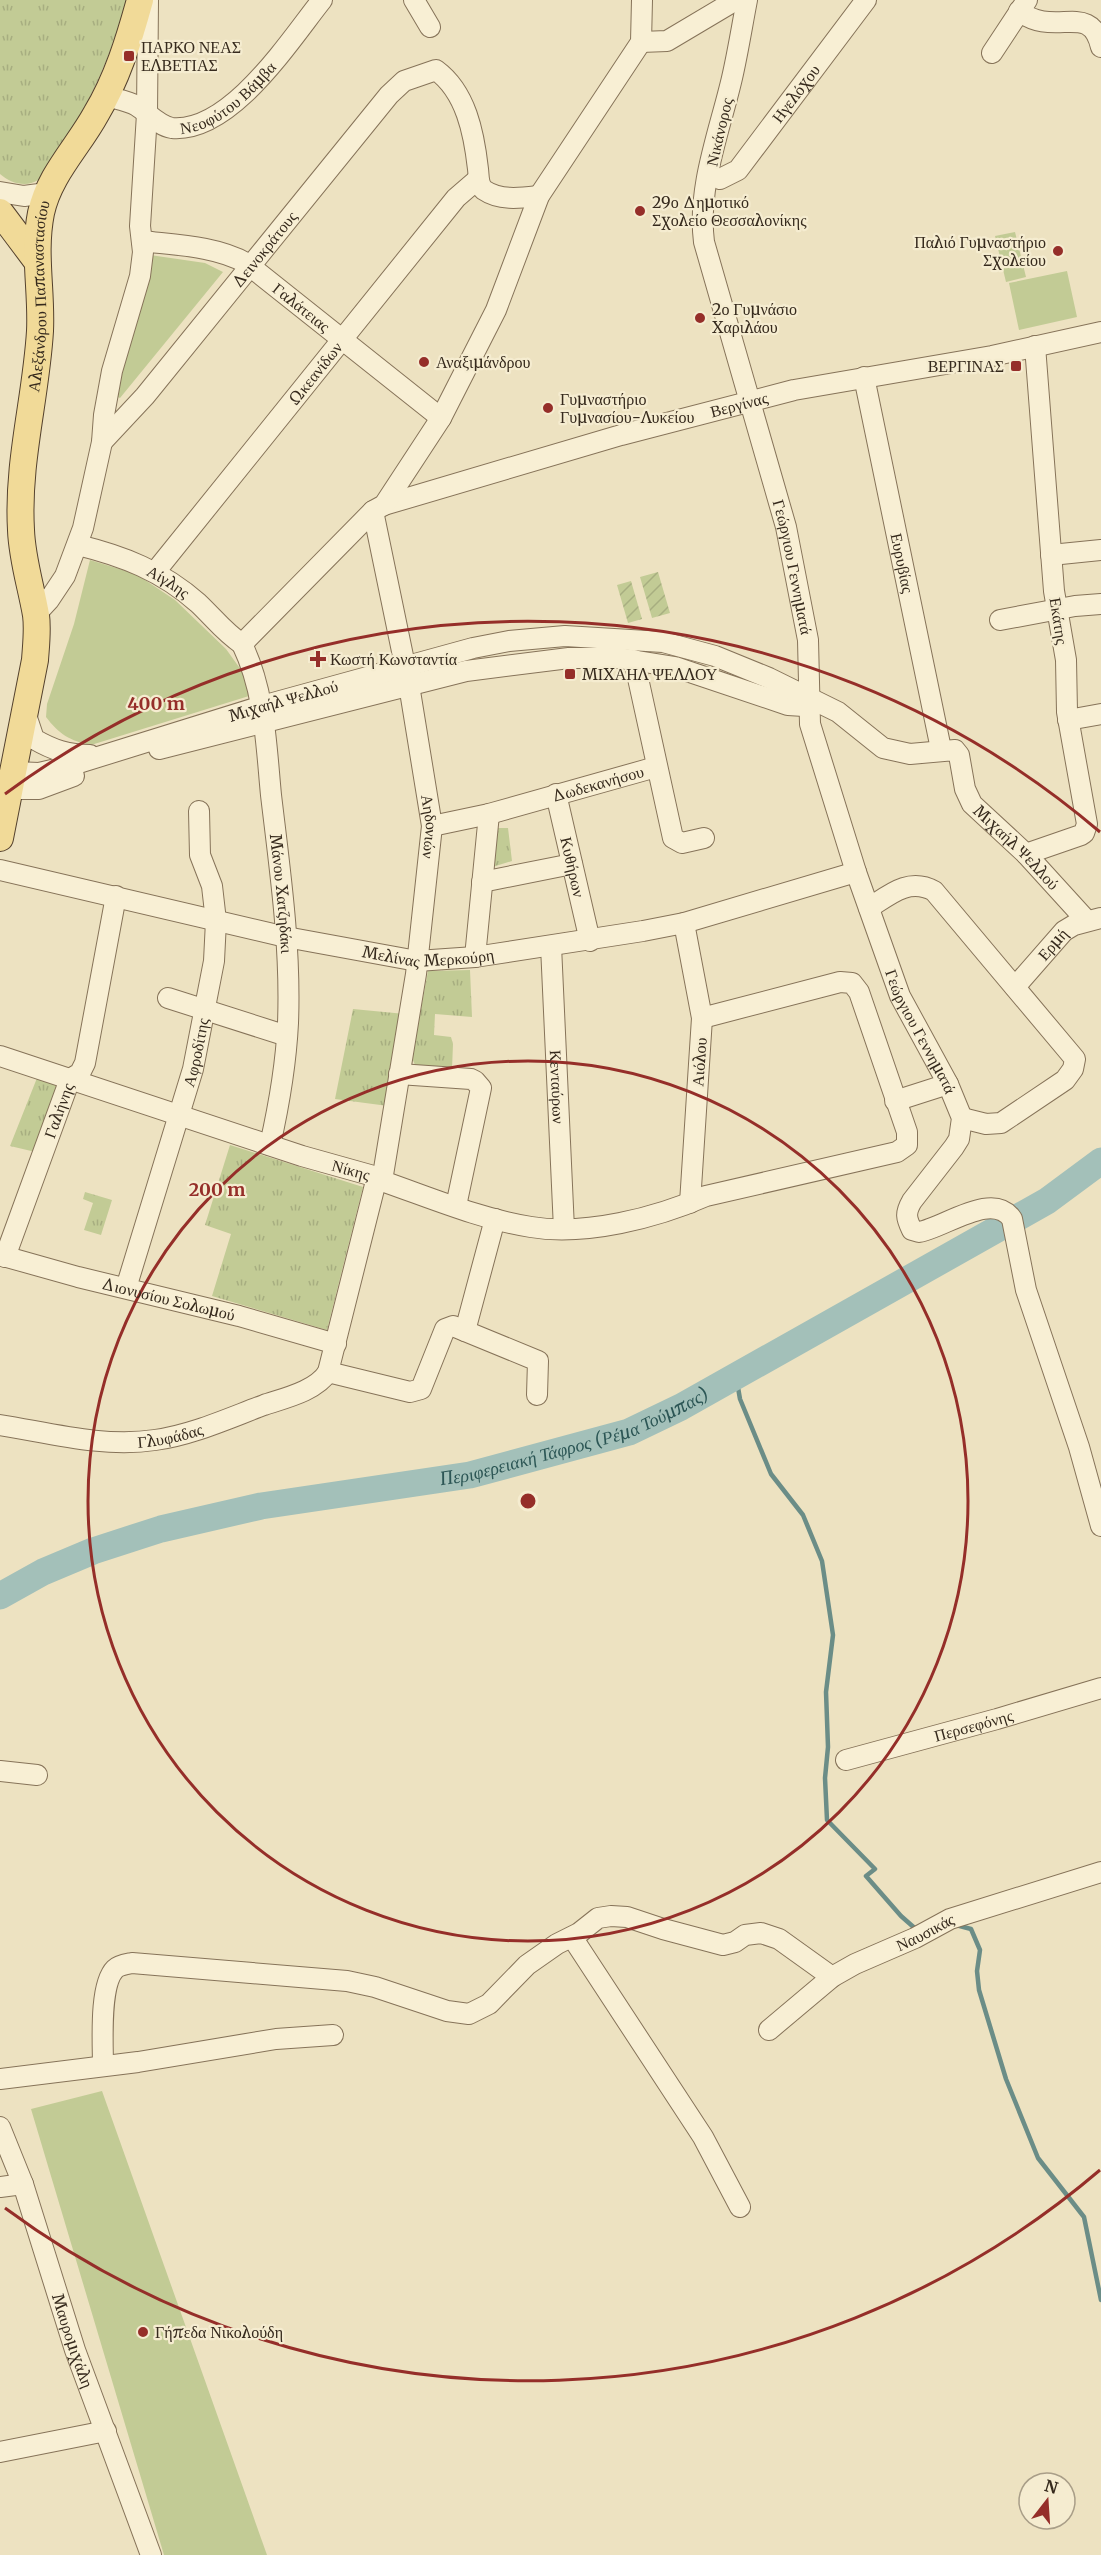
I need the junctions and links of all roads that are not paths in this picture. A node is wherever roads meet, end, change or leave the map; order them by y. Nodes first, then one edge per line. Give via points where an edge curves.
1 (140, 0) edge
2 (147, 0) edge
3 (322, 0) edge
4 (414, 0) edge
5 (642, 0) edge
6 (736, 0) edge
7 (747, 0) edge
8 (866, 0) edge
9 (1023, 6) edge
10 (430, 27) dead end
11 (641, 42) junction
12 (1101, 47) edge
13 (992, 52) dead end
14 (106, 96) junction
15 (147, 114) junction
16 (478, 179) junction
17 (720, 179) dead end
18 (0, 192) edge
19 (47, 193) junction
20 (538, 196) junction
21 (0, 212) edge
22 (142, 241) junction
23 (36, 260) junction
24 (249, 265) junction
25 (1101, 332) edge
26 (343, 340) junction
27 (1035, 346) junction
28 (864, 377) junction
29 (749, 403) junction
30 (441, 418) junction
31 (102, 442) junction
32 (379, 508) junction
33 (78, 545) junction
34 (1101, 550) edge
35 (1051, 555) junction
36 (155, 572) junction
37 (1101, 604) edge
38 (1057, 610) junction
39 (36, 614) junction
40 (1000, 620) dead end
41 (242, 644) junction
42 (634, 660) junction
43 (407, 675) junction
44 (811, 700) junction
45 (25, 711) junction
46 (1101, 714) edge
47 (263, 715) junction
48 (1068, 720) junction
49 (0, 743) edge
50 (941, 749) junction
51 (105, 756) junction
52 (656, 767) junction
53 (6, 780) edge
54 (57, 782) junction
55 (556, 794) junction
56 (199, 811) dead end
57 (489, 814) junction
58 (432, 826) junction
59 (2, 827) edge
60 (705, 838) dead end
61 (1026, 854) junction
62 (572, 864) junction
63 (0, 870) edge
64 (856, 872) junction
65 (482, 882) junction
66 (116, 896) junction
67 (868, 908) junction
68 (1094, 920) edge
69 (216, 921) junction
70 (684, 923) junction
71 (286, 937) junction
72 (590, 941) junction
73 (551, 946) junction
74 (475, 957) junction
75 (417, 962) junction
76 (1015, 987) junction
77 (168, 998) dead end
78 (206, 1011) junction
79 (702, 1018) junction
80 (287, 1036) junction
81 (0, 1056) edge
82 (399, 1074) junction
83 (70, 1079) junction
84 (948, 1084) junction
85 (895, 1101) junction
86 (180, 1115) junction
87 (962, 1118) junction
88 (270, 1145) junction
89 (379, 1179) junction
90 (698, 1199) junction
91 (456, 1206) junction
92 (495, 1219) junction
93 (564, 1229) junction
94 (3, 1256) edge
95 (126, 1288) junction
96 (465, 1331) junction
97 (336, 1344) junction
98 (328, 1372) junction
99 (537, 1395) dead end
100 (0, 1425) edge
101 (1101, 1526) edge
102 (1101, 1688) edge
103 (846, 1760) dead end
104 (0, 1771) edge
105 (37, 1775) dead end
106 (1101, 1872) edge
107 (572, 1937) junction
108 (832, 1977) junction
109 (769, 2030) dead end
110 (333, 2035) dead end
111 (103, 2066) junction
112 (0, 2079) edge
113 (0, 2127) edge
114 (22, 2184) junction
115 (0, 2187) edge
116 (740, 2207) dead end
117 (106, 2431) junction
118 (0, 2452) edge
119 (151, 2555) edge

1 - 14 main road, Αλεξάνδρου Παπαναστασίου via 128,43
2 - 15 street
3 - 15 street, Νεοφύτου Βάμβα via 242,98 229,108 205,121 172,128
4 - 10 street
5 - 11 street
6 - 11 street via 667,41
7 - 29 street, Νικάνορος via 711,166 703,234
8 - 17 street, Ηγελόχου via 738,170
9 - 12 street via 1035,20 1088,19 1098,30
9 - 13 street
11 - 20 street
14 - 15 street, Νεοφύτου Βάμβα via 136,105
14 - 19 main road, Αλεξάνδρου Παπαναστασίου
15 - 22 street
16 - 20 street via 482,189 494,195 518,199
16 - 24 street, Δεινοκράτους via 470,127 449,79 436,70 404,81
16 - 26 street, Ωκεανίδων via 456,198
18 - 19 street via 24,196
19 - 23 main road, Αλεξάνδρου Παπαναστασίου
20 - 30 street via 496,310
21 - 23 main road
22 - 24 street, Γαλάτειας via 222,254
22 - 31 street via 140,276 112,370
23 - 39 main road, Αλεξάνδρου Παπαναστασίου via 40,333 20,502 22,555
24 - 26 street, Γαλάτειας
24 - 31 street, Δεινοκράτους via 145,396
25 - 27 street, Βεργίνας
26 - 30 street, Γαλάτειας
26 - 36 street, Ωκεανίδων
27 - 28 street, Βεργίνας
27 - 35 street, Εκάτης
28 - 29 street, Βεργίνας
28 - 50 street, Ευρυβίας
29 - 32 street, Βεργίνας via 621,435
29 - 44 street, Γεώργιου Γεννηματά via 786,527 808,640
30 - 32 street
31 - 33 street
32 - 41 street
32 - 43 street, Αηδονιών
33 - 36 street, Αίγλης via 117,555
33 - 39 street via 58,588
34 - 35 street
35 - 38 street, Εκάτης
36 - 41 street, Αίγλης via 196,602
37 - 38 street
38 - 40 street
38 - 48 street, Εκάτης via 1066,660
39 - 45 main road, Αλεξάνδρου Παπαναστασίου via 36,651
41 - 47 street, Μάνου Χατζηδάκι via 252,665
42 - 43 street, Μιχαήλ Ψελλού via 589,657
42 - 44 street, Μιχαήλ Ψελλού via 685,670 788,705 804,706
42 - 52 street, Δωδεκανήσου
43 - 44 street, Μιχαήλ Ψελλού via 509,641 617,637 663,642 715,656
43 - 47 street, Μιχαήλ Ψελλού
43 - 58 street, Αηδονιών
44 - 50 street, Μιχαήλ Ψελλού via 838,712 883,748 910,754
44 - 64 street, Γεώργιου Γεννηματά via 810,724
45 - 49 main road
45 - 51 street via 34,739 51,749 72,755
45 - 53 main road, Αλεξάνδρου Παπαναστασίου
46 - 48 street
47 - 51 street, Μιχαήλ Ψελλού
47 - 54 street, Μιχαήλ Ψελλού
47 - 71 street, Μάνου Χατζηδάκι
48 - 61 street, Εκάτης via 1086,828 1081,835
50 - 61 street, Μιχαήλ Ψελλού via 957,751 970,801
51 - 53 street, Μιχαήλ Ψελλού
52 - 55 street, Δωδεκανήσου
52 - 60 street via 673,838 686,843
53 - 54 street, Μιχαήλ Ψελλού via 39,789
53 - 59 main road, Αλεξάνδρου Παπαναστασίου
54 - 59 street via 22,804
55 - 57 street, Δωδεκανήσου
55 - 62 street, Κυθήρων
56 - 69 street, Αφροδίτης via 200,855 212,886
57 - 58 street, Δωδεκανήσου
57 - 65 street
58 - 75 street, Αηδονιών
61 - 68 street, Μιχαήλ Ψελλού
62 - 65 street
62 - 72 street, Κυθήρων
63 - 66 street, Μελίνας Μερκούρη
64 - 67 street, Γεώργιου Γεννηματά
64 - 70 street, Μελίνας Μερκούρη
65 - 74 street
66 - 69 street, Μελίνας Μερκούρη
66 - 83 street, Γαλήνης via 85,1063 80,1073
67 - 76 street via 904,887 929,888 942,898
67 - 84 street, Γεώργιου Γεννηματά via 900,996
68 - 76 street, Ερμή via 1060,934
69 - 71 street, Μελίνας Μερκούρη
69 - 78 street, Αφροδίτης
70 - 72 street, Μελίνας Μερκούρη
70 - 79 street, Αιόλου
71 - 75 street, Μελίνας Μερκούρη
71 - 80 street, Μάνου Χατζηδάκι
72 - 73 street, Μελίνας Μερκούρη
73 - 74 street, Μελίνας Μερκούρη
73 - 93 street, Κενταύρων
74 - 75 street, Μελίνας Μερκούρη
75 - 82 street, Αηδονιών
76 - 87 street via 1075,1059 1073,1069 1065,1080 1001,1123
77 - 78 street
78 - 80 street
78 - 86 street, Αφροδίτης
79 - 85 street via 840,982 852,983 859,992
79 - 90 street, Αιόλου
80 - 88 street, Μάνου Χατζηδάκι
81 - 83 street, Νίκης
82 - 89 street, Αηδονιών
82 - 91 street via 471,1079 481,1088
83 - 86 street, Νίκης
83 - 94 street, Γαλήνης
84 - 85 street
84 - 87 street, Γεώργιου Γεννηματά
85 - 90 street, Νίκης via 908,1137 901,1151
86 - 88 street, Νίκης
86 - 95 street, Αφροδίτης
87 - 101 street via 959,1139 912,1201 907,1219 912,1230 919,1232 985,1208 999,1208 1012,1218 1026,1290
88 - 89 street, Νίκης
89 - 91 street, Νίκης
89 - 97 street, Αηδονιών
90 - 93 street, Νίκης via 622,1223
91 - 92 street, Νίκης
92 - 93 street, Νίκης via 533,1228
92 - 96 street
94 - 95 street, Διονυσίου Σολωμού
95 - 97 street, Διονυσίου Σολωμού
96 - 98 street via 453,1326 445,1329 418,1391
96 - 99 street via 538,1361
97 - 98 street, Αηδονιών
98 - 100 street, Γλυφάδας via 318,1383 289,1397 155,1440 98,1440
102 - 103 street, Περσεφόνης
104 - 105 street
106 - 108 street, Ναυσικάς via 950,1919
107 - 108 street via 598,1918 611,1916 627,1917 723,1945 761,1933 779,1939
107 - 111 street via 527,1965 489,2004 469,2014 347,1982 191,1966 124,1964 116,1968 107,1987
107 - 116 street via 704,2137
108 - 109 street, Ναυσικάς
110 - 111 street via 276,2039
111 - 112 street
113 - 114 street, Μαυρομιχάλη
114 - 115 street
114 - 117 street, Μαυρομιχάλη via 75,2350
117 - 118 street
117 - 119 street, Μαυρομιχάλη

